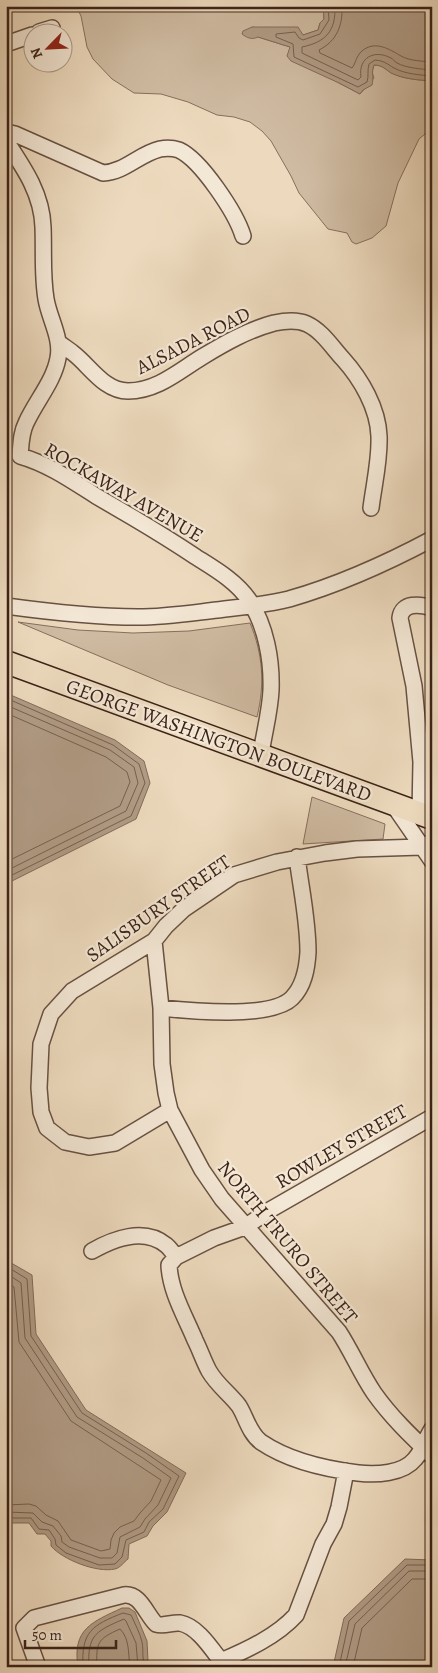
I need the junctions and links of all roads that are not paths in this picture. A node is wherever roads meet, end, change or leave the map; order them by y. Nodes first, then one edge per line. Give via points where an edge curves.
1 (22, 38) edge
2 (6, 44) edge
3 (6, 132) edge
4 (6, 141) edge
5 (243, 236) dead end
6 (58, 342) junction
7 (13, 456) edge
8 (371, 508) dead end
9 (432, 539) edge
10 (6, 606) edge
11 (252, 606) junction
12 (432, 608) edge
13 (6, 662) edge
14 (260, 754) junction
15 (392, 803) junction
16 (426, 815) edge
17 (427, 844) edge
18 (298, 857) junction
19 (432, 860) edge
20 (154, 940) junction
21 (161, 1008) junction
22 (170, 1110) junction
23 (432, 1117) edge
24 (245, 1228) junction
25 (92, 1252) dead end
26 (176, 1257) junction
27 (432, 1429) edge
28 (427, 1452) edge
29 (346, 1471) junction
30 (38, 1667) edge

1 - 2 street
3 - 5 street via 103,173 112,173 157,150 179,150 218,190 233,212
4 - 6 street, ROCKAWAY AVENUE via 29,175 36,193 43,225 46,296
6 - 7 street, ROCKAWAY AVENUE via 58,357 47,386
6 - 8 street, ALSADA ROAD via 103,381 126,391 160,383 225,343 262,326 280,322 306,324 326,340 366,389 379,435
7 - 11 street, ROCKAWAY AVENUE via 38,461 65,476 215,569 236,586
9 - 11 street via 335,583 289,599
10 - 11 street via 102,617 140,617
11 - 14 street, ROCKAWAY AVENUE via 269,649 271,672 271,691
12 - 16 street via 415,605 406,607 400,614 414,686
13 - 14 main road, GEORGE WASHINGTON BOULEVARD
14 - 15 main road, GEORGE WASHINGTON BOULEVARD
15 - 16 main road, GEORGE WASHINGTON BOULEVARD
15 - 17 street
17 - 18 street, SALISBURY STREET
17 - 19 street
18 - 20 street, SALISBURY STREET via 234,875 184,910
18 - 21 street via 308,954 306,972 291,999 266,1010 247,1012
20 - 21 street, NORTH TRURO STREET
20 - 22 street, SALISBURY STREET via 72,992 50,1014 41,1044 39,1088 47,1128 65,1142 89,1147 115,1143
21 - 22 street, NORTH TRURO STREET via 162,1064
22 - 24 street, NORTH TRURO STREET via 202,1170
23 - 24 street, ROWLEY STREET via 268,1211
24 - 26 street, ROWLEY STREET via 214,1238
24 - 28 street, NORTH TRURO STREET via 338,1332 387,1410
25 - 26 street via 112,1242 140,1235 166,1244
26 - 29 street via 169,1265 169,1276 176,1298 210,1371 239,1407 254,1434 260,1441 304,1462
27 - 28 street
28 - 29 street via 394,1471 366,1474
29 - 30 street via 334,1524 320,1551 296,1615 270,1636 221,1661 187,1625 160,1625 152,1620 136,1597 129,1594 34,1618 24,1628

